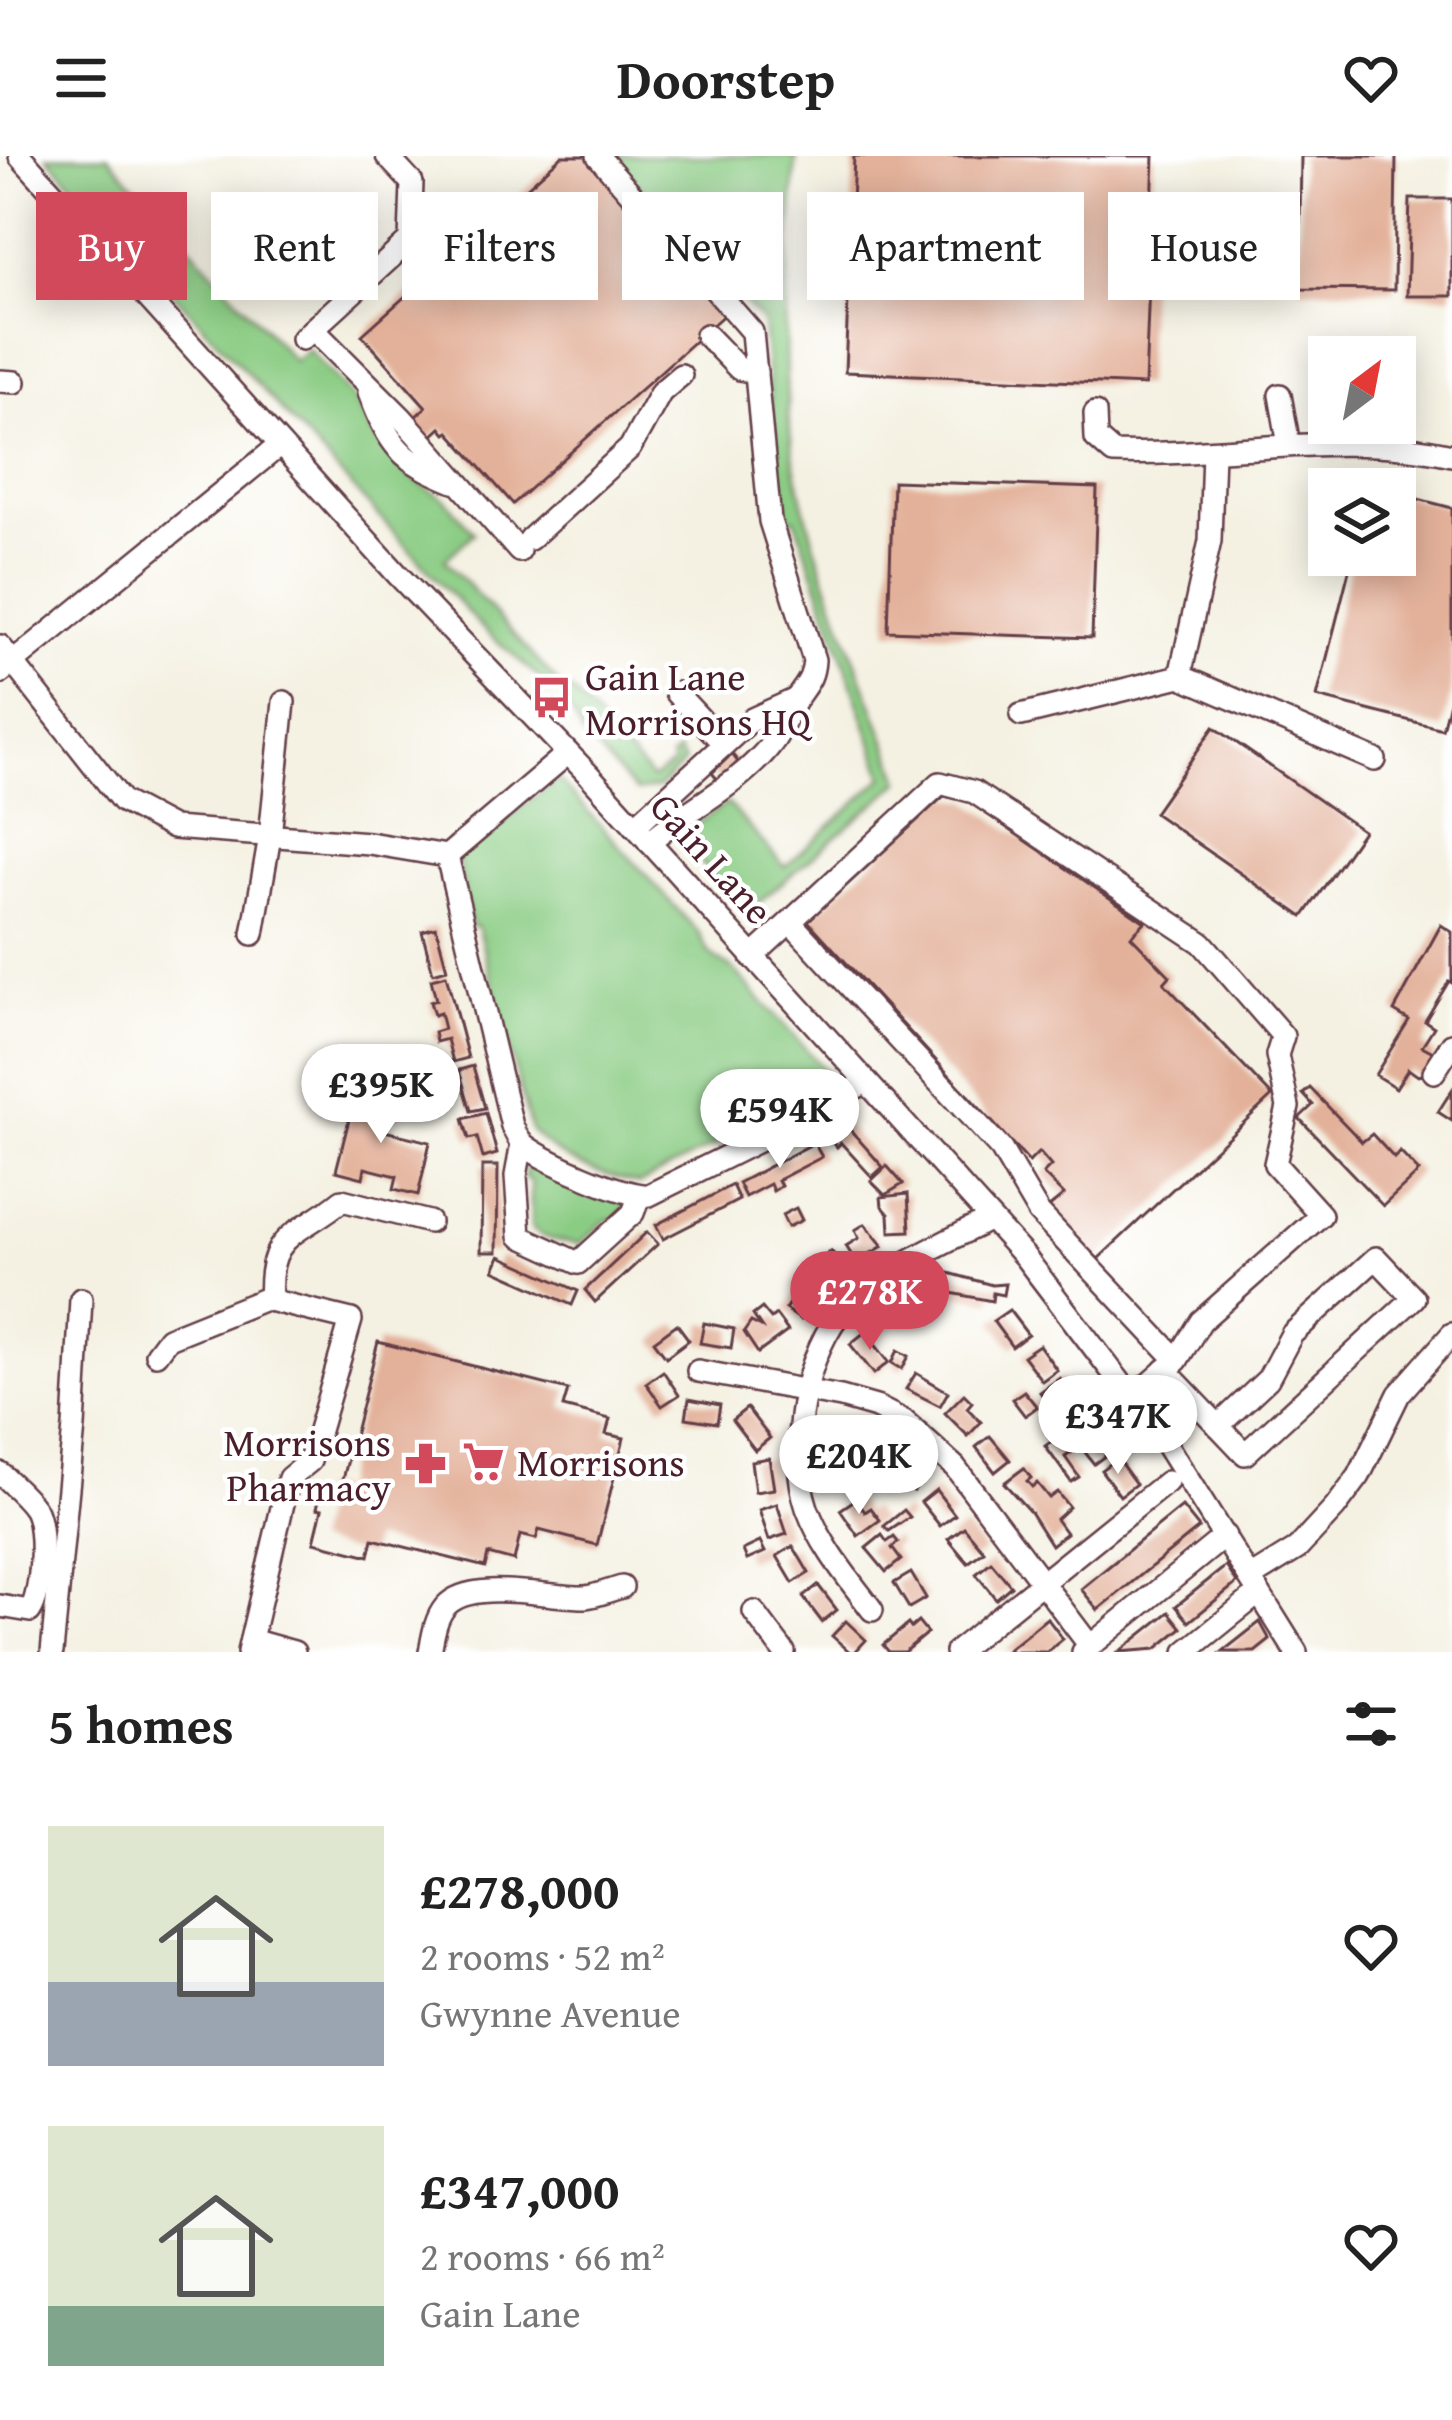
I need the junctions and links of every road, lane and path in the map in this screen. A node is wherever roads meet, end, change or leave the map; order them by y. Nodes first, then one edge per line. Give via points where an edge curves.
1 (20, 156) edge
2 (386, 156) edge
3 (598, 156) edge
4 (706, 335) dead end
5 (756, 372) junction
6 (681, 375) dead end
7 (1280, 395) dead end
8 (1095, 413) dead end
9 (1308, 443) edge
10 (1416, 444) edge
11 (280, 446) junction
12 (1288, 446) junction
13 (1213, 451) junction
14 (1452, 455) edge
15 (4, 661) edge
16 (1180, 676) junction
17 (676, 693) dead end
18 (796, 699) junction
19 (284, 702) dead end
20 (1021, 715) dead end
21 (752, 719) junction
22 (774, 742) junction
23 (724, 744) junction
24 (568, 753) junction
25 (1376, 760) dead end
26 (642, 834) junction
27 (270, 836) junction
28 (447, 856) junction
29 (790, 922) junction
30 (253, 934) dead end
31 (752, 957) junction
32 (1452, 1044) edge
33 (1434, 1072) dead end
34 (866, 1082) junction
35 (522, 1143) junction
36 (639, 1196) junction
37 (990, 1219) junction
38 (428, 1222) dead end
39 (81, 1298) dead end
40 (271, 1300) junction
41 (1452, 1334) edge
42 (156, 1354) dead end
43 (1171, 1365) junction
44 (698, 1371) dead end
45 (806, 1390) junction
46 (1135, 1397) junction
47 (1218, 1426) junction
48 (0, 1473) edge
49 (1166, 1482) dead end
50 (1225, 1536) junction
51 (1041, 1584) junction
52 (1255, 1585) junction
53 (622, 1587) dead end
54 (0, 1606) edge
55 (872, 1610) dead end
56 (754, 1612) dead end
57 (249, 1646) edge
58 (1086, 1649) edge
59 (1292, 1650) edge
60 (283, 1651) edge
61 (52, 1652) edge
62 (430, 1652) edge
63 (784, 1652) edge
64 (956, 1652) edge
65 (1186, 1652) edge

1 - 11 street, Gain Lane
2 - 6 street via 412,183 410,240 307,334 368,388 384,433 414,465 455,482 525,545 630,448 661,392
3 - 5 street via 744,319
4 - 5 street via 740,369
5 - 18 street via 770,520 814,660 813,679
7 - 12 street
8 - 13 street via 1096,438 1113,453
9 - 12 street
10 - 14 street
11 - 15 street
11 - 24 street, Gain Lane
12 - 13 street
13 - 16 street via 1210,541
15 - 27 street via 122,801 173,828
16 - 20 street
16 - 25 street
17 - 23 street
18 - 21 street
18 - 22 street
19 - 27 street
21 - 22 street
21 - 23 street
22 - 26 street via 727,788
23 - 26 street
24 - 26 street, Gain Lane
24 - 28 street
26 - 31 street, Gain Lane
27 - 28 street
27 - 30 street
28 - 35 street
29 - 31 street
29 - 43 street via 1001,1149 1038,1212
29 - 43 street via 940,783 974,792 1202,943 1283,1036 1276,1055 1288,1106 1275,1164 1321,1215 1201,1321
31 - 34 street, Gain Lane
32 - 33 street
34 - 36 street
34 - 37 street, Gain Lane
35 - 36 street
35 - 36 street via 520,1236 578,1263 633,1213
37 - 45 street via 847,1304 828,1329
37 - 46 street, Gain Lane
38 - 40 street via 342,1201 284,1238 271,1268
39 - 61 street
40 - 42 street via 168,1338
40 - 57 street via 351,1320 310,1461 289,1478
41 - 52 street via 1399,1394 1336,1508
43 - 46 street
43 - 47 street
44 - 45 street
45 - 51 street via 876,1407 926,1438
45 - 55 street via 800,1477 808,1508
46 - 50 street, Gain Lane
47 - 47 street via 1245,1454 1414,1298 1376,1258 1292,1334 1268,1379
48 - 54 street via 36,1510 42,1530 38,1600 29,1611
49 - 51 street
50 - 52 street, Gain Lane
50 - 58 street
51 - 58 street
51 - 64 street
52 - 59 street, Gain Lane
52 - 65 street
53 - 62 street via 588,1597 466,1593 438,1619
56 - 63 street
57 - 60 street

